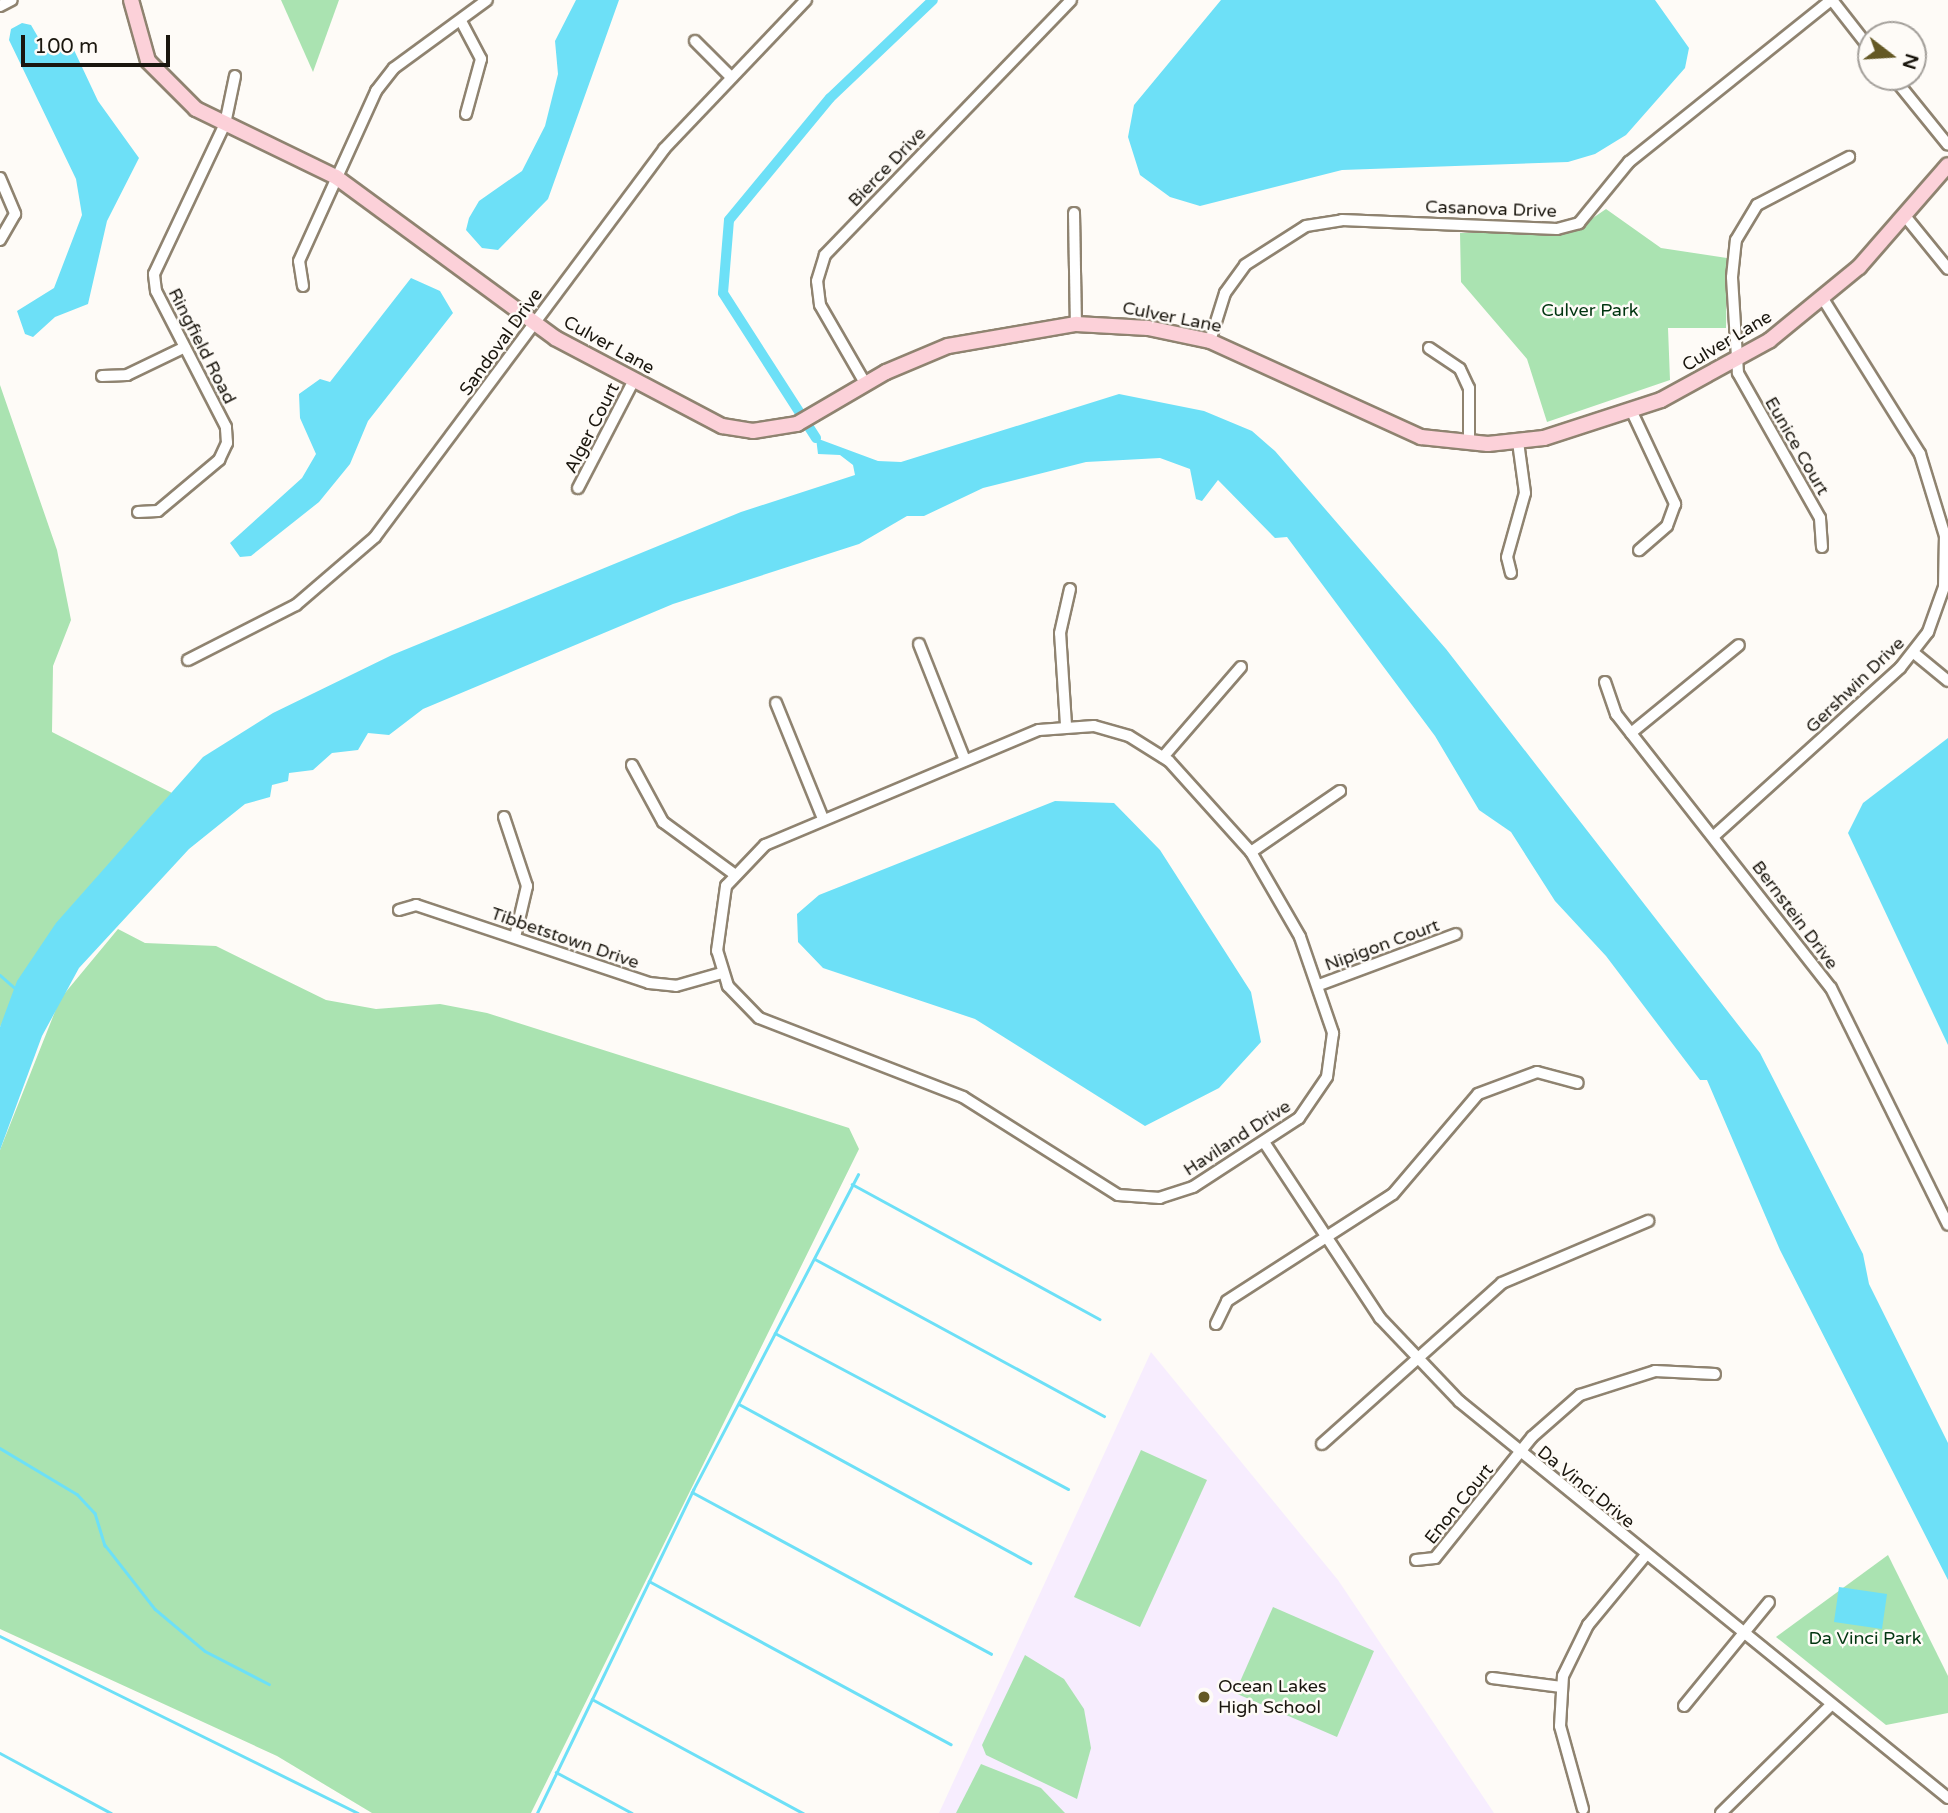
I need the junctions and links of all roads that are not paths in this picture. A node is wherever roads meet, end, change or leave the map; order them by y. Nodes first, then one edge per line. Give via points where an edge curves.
1 (12, 0) edge
2 (131, 0) edge
3 (487, 0) edge
4 (806, 0) edge
5 (1071, 0) edge
6 (1831, 0) edge
7 (0, 6) edge
8 (461, 21) junction
9 (1857, 32) edge
10 (695, 41) dead end
11 (236, 76) dead end
12 (731, 77) junction
13 (1904, 91) edge
14 (467, 114) dead end
15 (225, 124) junction
16 (1948, 145) edge
17 (1849, 156) dead end
18 (1948, 165) edge
19 (336, 177) junction
20 (0, 178) edge
21 (1074, 213) dead end
22 (1905, 216) junction
23 (0, 240) edge
24 (1948, 269) edge
25 (303, 286) dead end
26 (1823, 299) junction
27 (534, 323) junction
28 (1076, 324) junction
29 (1210, 341) junction
30 (185, 347) junction
31 (1429, 348) dead end
32 (1736, 362) junction
33 (102, 376) dead end
34 (633, 382) junction
35 (865, 383) junction
36 (1632, 412) junction
37 (1518, 442) junction
38 (1469, 443) junction
39 (578, 488) dead end
40 (138, 512) dead end
41 (1822, 547) dead end
42 (1639, 550) dead end
43 (1947, 567) edge
44 (1511, 573) dead end
45 (1070, 589) dead end
46 (919, 644) dead end
47 (1739, 645) dead end
48 (1914, 653) junction
49 (188, 660) dead end
50 (1241, 667) dead end
51 (1948, 681) edge
52 (1605, 682) dead end
53 (775, 704) dead end
54 (1066, 725) junction
55 (1630, 733) junction
56 (1163, 757) junction
57 (965, 760) junction
58 (632, 765) dead end
59 (1340, 791) dead end
60 (504, 817) dead end
61 (822, 819) junction
62 (1714, 836) junction
63 (1251, 852) junction
64 (734, 874) junction
65 (399, 910) dead end
66 (1456, 934) dead end
67 (515, 937) junction
68 (722, 972) junction
69 (1318, 985) junction
70 (1578, 1083) dead end
71 (1264, 1142) junction
72 (1648, 1221) dead end
73 (1948, 1225) edge
74 (1325, 1239) junction
75 (1216, 1324) dead end
76 (1414, 1357) junction
77 (1715, 1374) dead end
78 (1322, 1444) dead end
79 (1520, 1454) junction
80 (1646, 1555) junction
81 (1416, 1560) dead end
82 (1769, 1602) dead end
83 (1743, 1634) junction
84 (1492, 1678) dead end
85 (1561, 1687) junction
86 (1831, 1705) junction
87 (1684, 1706) dead end
88 (1948, 1798) edge
89 (1583, 1809) dead end
90 (1721, 1813) edge

1 - 7 street
2 - 15 street, Culver Lane via 141,47 155,72 176,94
3 - 8 street
4 - 12 street, Sandoval Drive
5 - 35 street, Bierce Drive via 825,255 817,281 820,305
6 - 9 street
6 - 29 street, Casanova Drive via 1629,162 1579,223 1557,229 1342,220 1306,226 1245,265 1226,293
8 - 14 street via 481,59
8 - 19 street via 386,77
10 - 12 street
11 - 15 street, Ringfield Road
12 - 27 street, Sandoval Drive via 664,149
13 - 16 street
15 - 19 street, Culver Lane
15 - 30 street, Ringfield Road via 154,274
17 - 32 street, Eunice Court via 1768,196 1741,227 1732,277
18 - 22 street, Culver Lane
19 - 25 street via 299,261
19 - 27 street, Culver Lane
20 - 23 street via 15,214
21 - 28 street
22 - 24 street
22 - 26 street, Culver Lane
26 - 32 street, Culver Lane
26 - 43 street, Gershwin Drive via 1920,454 1942,517
27 - 34 street, Culver Lane
27 - 49 street, Sandoval Drive via 396,513 353,560 273,619
28 - 29 street, Culver Lane via 1148,328
28 - 35 street, Culver Lane via 973,339
29 - 38 street, Culver Lane via 1266,362 1374,420 1421,437
30 - 33 street via 127,375
30 - 40 street, Ringfield Road via 226,427 227,443 219,460 158,511
31 - 38 street via 1460,369 1469,388
32 - 36 street, Culver Lane
32 - 41 street, Eunice Court via 1742,384 1824,526
34 - 35 street, Culver Lane via 722,426 761,431 804,421
34 - 39 street, Alger Court
36 - 37 street, Culver Lane
36 - 42 street via 1675,504 1667,526
37 - 38 street, Culver Lane
37 - 44 street via 1525,494 1507,557
43 - 48 street, Gershwin Drive via 1933,621
45 - 54 street via 1060,633
46 - 57 street
47 - 55 street
48 - 51 street
48 - 62 street, Gershwin Drive
50 - 56 street
52 - 55 street, Bernstein Drive
53 - 61 street
54 - 56 street, Haviland Drive via 1111,730
54 - 57 street, Haviland Drive
55 - 62 street, Bernstein Drive
56 - 63 street, Haviland Drive
57 - 61 street, Haviland Drive
58 - 64 street via 663,822
59 - 63 street
60 - 67 street via 527,886
61 - 64 street, Haviland Drive via 765,845
62 - 73 street, Bernstein Drive via 1831,988
63 - 69 street, Haviland Drive via 1300,937
64 - 68 street, Haviland Drive via 718,912
65 - 67 street, Tibbetstown Drive via 416,905
66 - 69 street, Nipigon Court
67 - 68 street, Tibbetstown Drive via 658,985 692,984
68 - 71 street, Haviland Drive via 759,1018 963,1097 1118,1195 1143,1200 1177,1194
69 - 71 street, Haviland Drive via 1333,1033 1327,1077 1299,1118
70 - 74 street via 1537,1072 1489,1087 1466,1105 1410,1179
71 - 74 street, Da Vinci Drive
72 - 76 street via 1511,1278
74 - 75 street via 1227,1301
74 - 76 street, Da Vinci Drive
76 - 78 street
76 - 79 street, Da Vinci Drive
77 - 79 street, Enon Court via 1655,1371 1592,1389 1547,1421
79 - 80 street, Da Vinci Drive
79 - 81 street, Enon Court via 1435,1558
80 - 83 street, Da Vinci Drive
80 - 85 street via 1584,1631
82 - 83 street
83 - 86 street, Da Vinci Drive
83 - 87 street
84 - 85 street
85 - 89 street via 1560,1726
86 - 88 street, Da Vinci Drive
86 - 90 street

